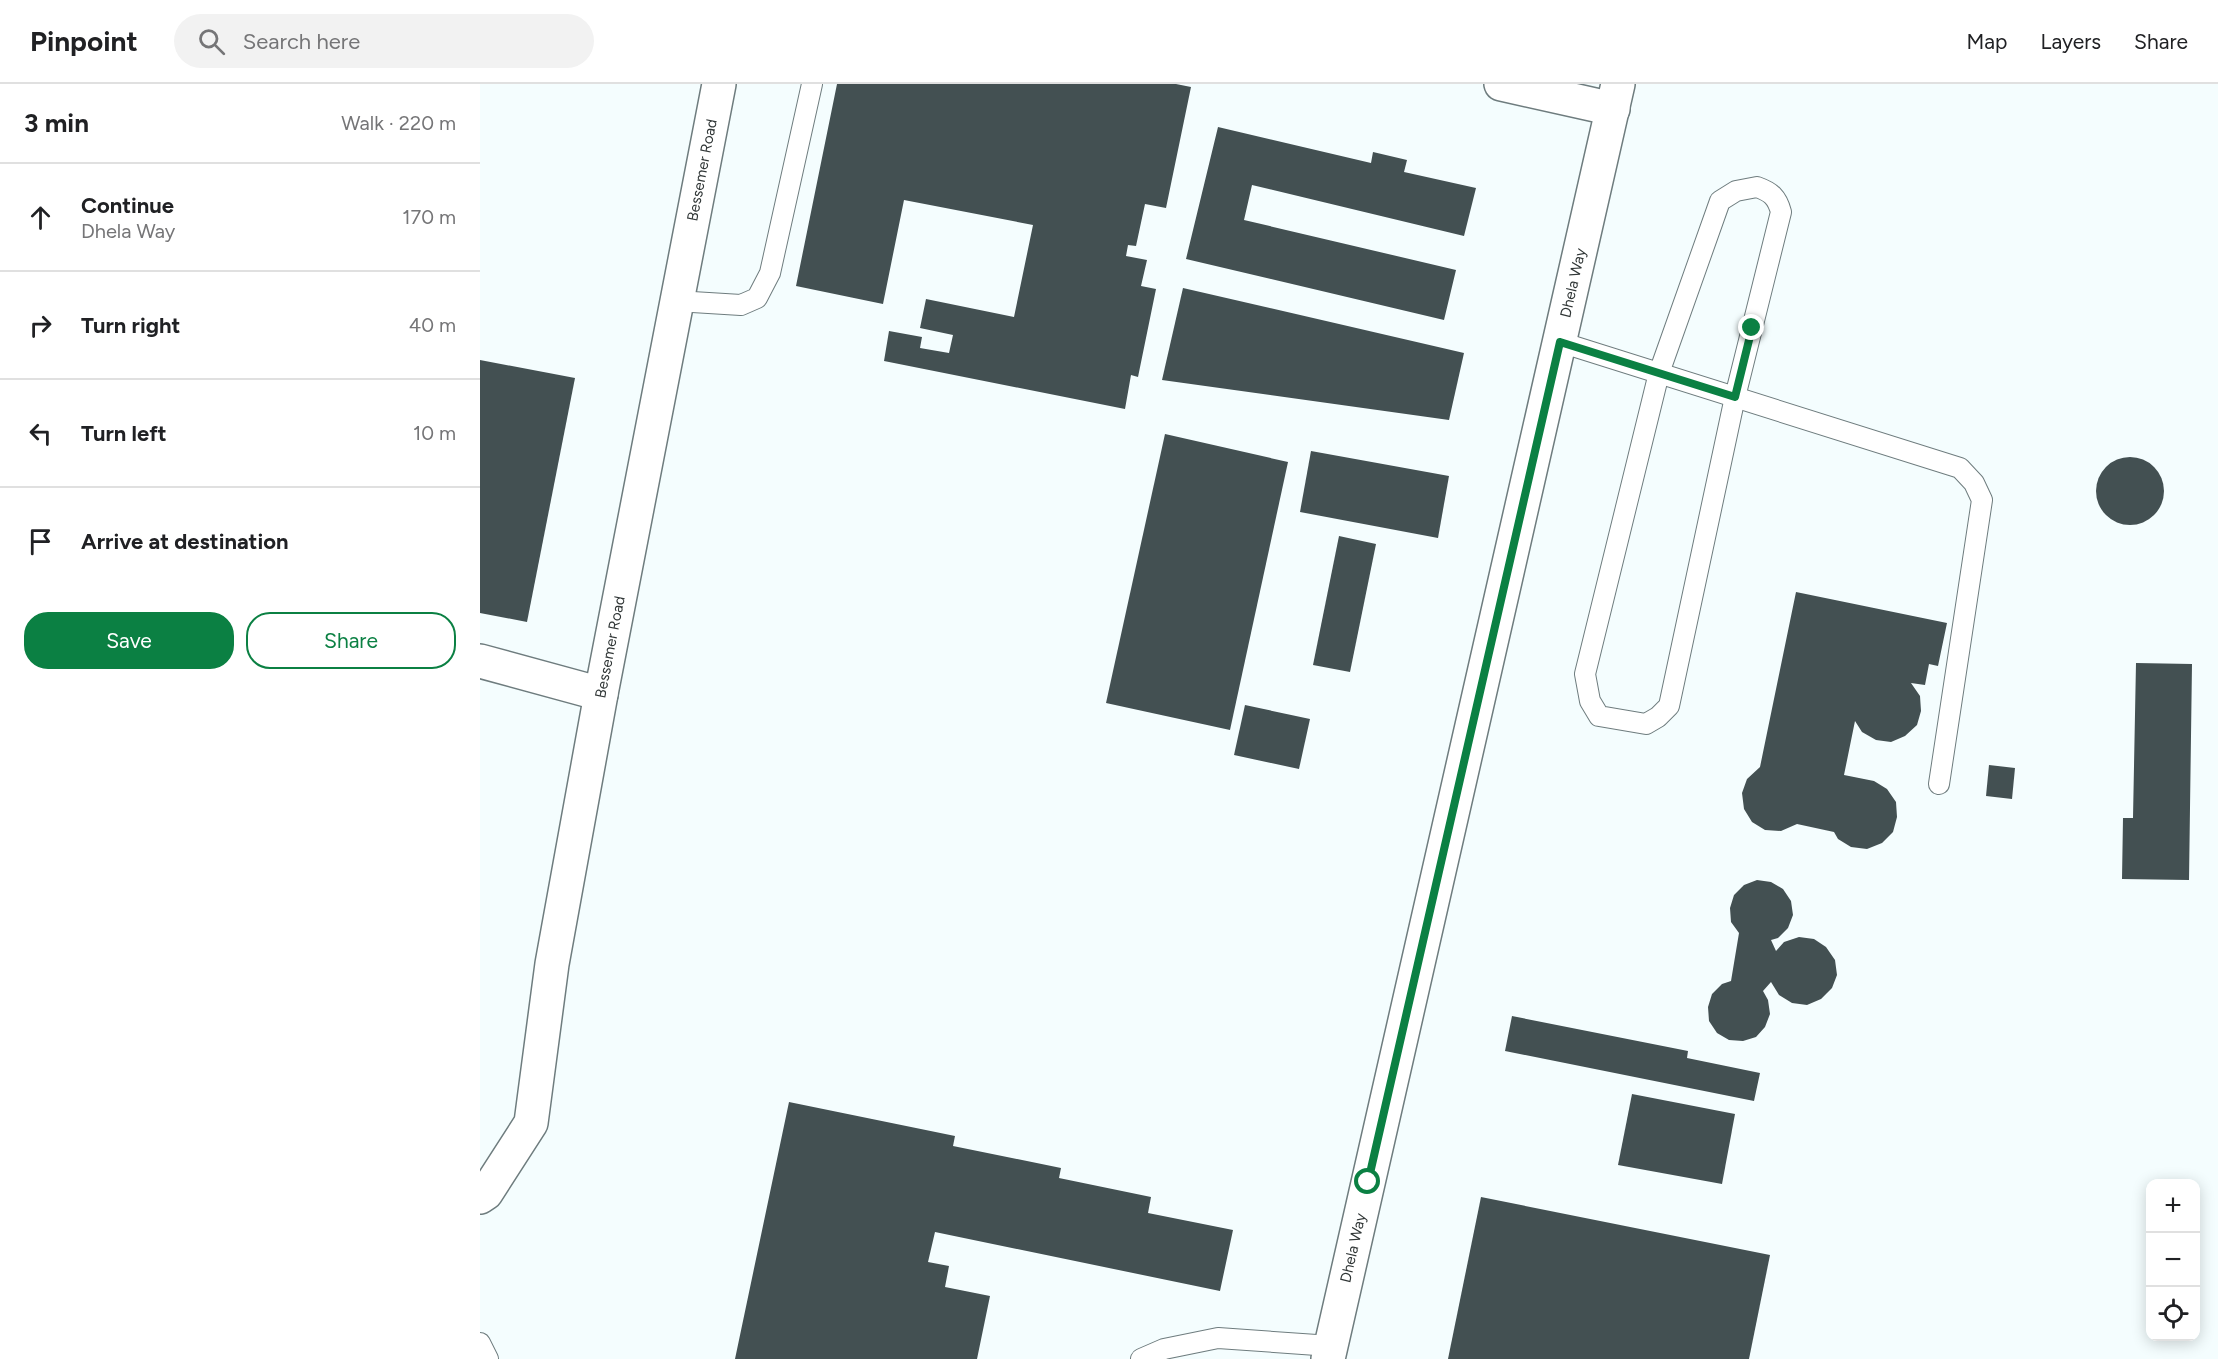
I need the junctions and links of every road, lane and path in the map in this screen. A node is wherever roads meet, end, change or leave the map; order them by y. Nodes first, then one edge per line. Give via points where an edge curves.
1 (719, 84) edge
2 (812, 84) edge
3 (1501, 84) edge
4 (1615, 97) edge
5 (676, 301) junction
6 (1560, 342) junction
7 (1659, 373) junction
8 (1735, 397) junction
9 (480, 661) edge
10 (601, 694) junction
11 (1939, 784) dead end
12 (480, 1197) edge
13 (480, 1343) edge
14 (1330, 1352) edge
15 (488, 1359) edge
16 (1141, 1359) edge

1 - 5 street, Bessemer Road
2 - 5 lane via 770,273 757,298 741,305
3 - 4 street
4 - 6 street, Dhela Way
5 - 10 street, Bessemer Road
6 - 7 lane
6 - 14 street, Dhela Way
7 - 8 lane
7 - 8 lane via 1720,201 1736,191 1757,187 1770,192 1778,201 1780,212
7 - 8 lane via 1585,674 1590,701 1599,716 1646,724 1669,706
8 - 11 lane via 1960,468 1974,483 1982,500
9 - 10 street
10 - 12 street, Bessemer Road via 552,964 531,1123
13 - 15 lane
14 - 16 lane via 1218,1338 1164,1349

